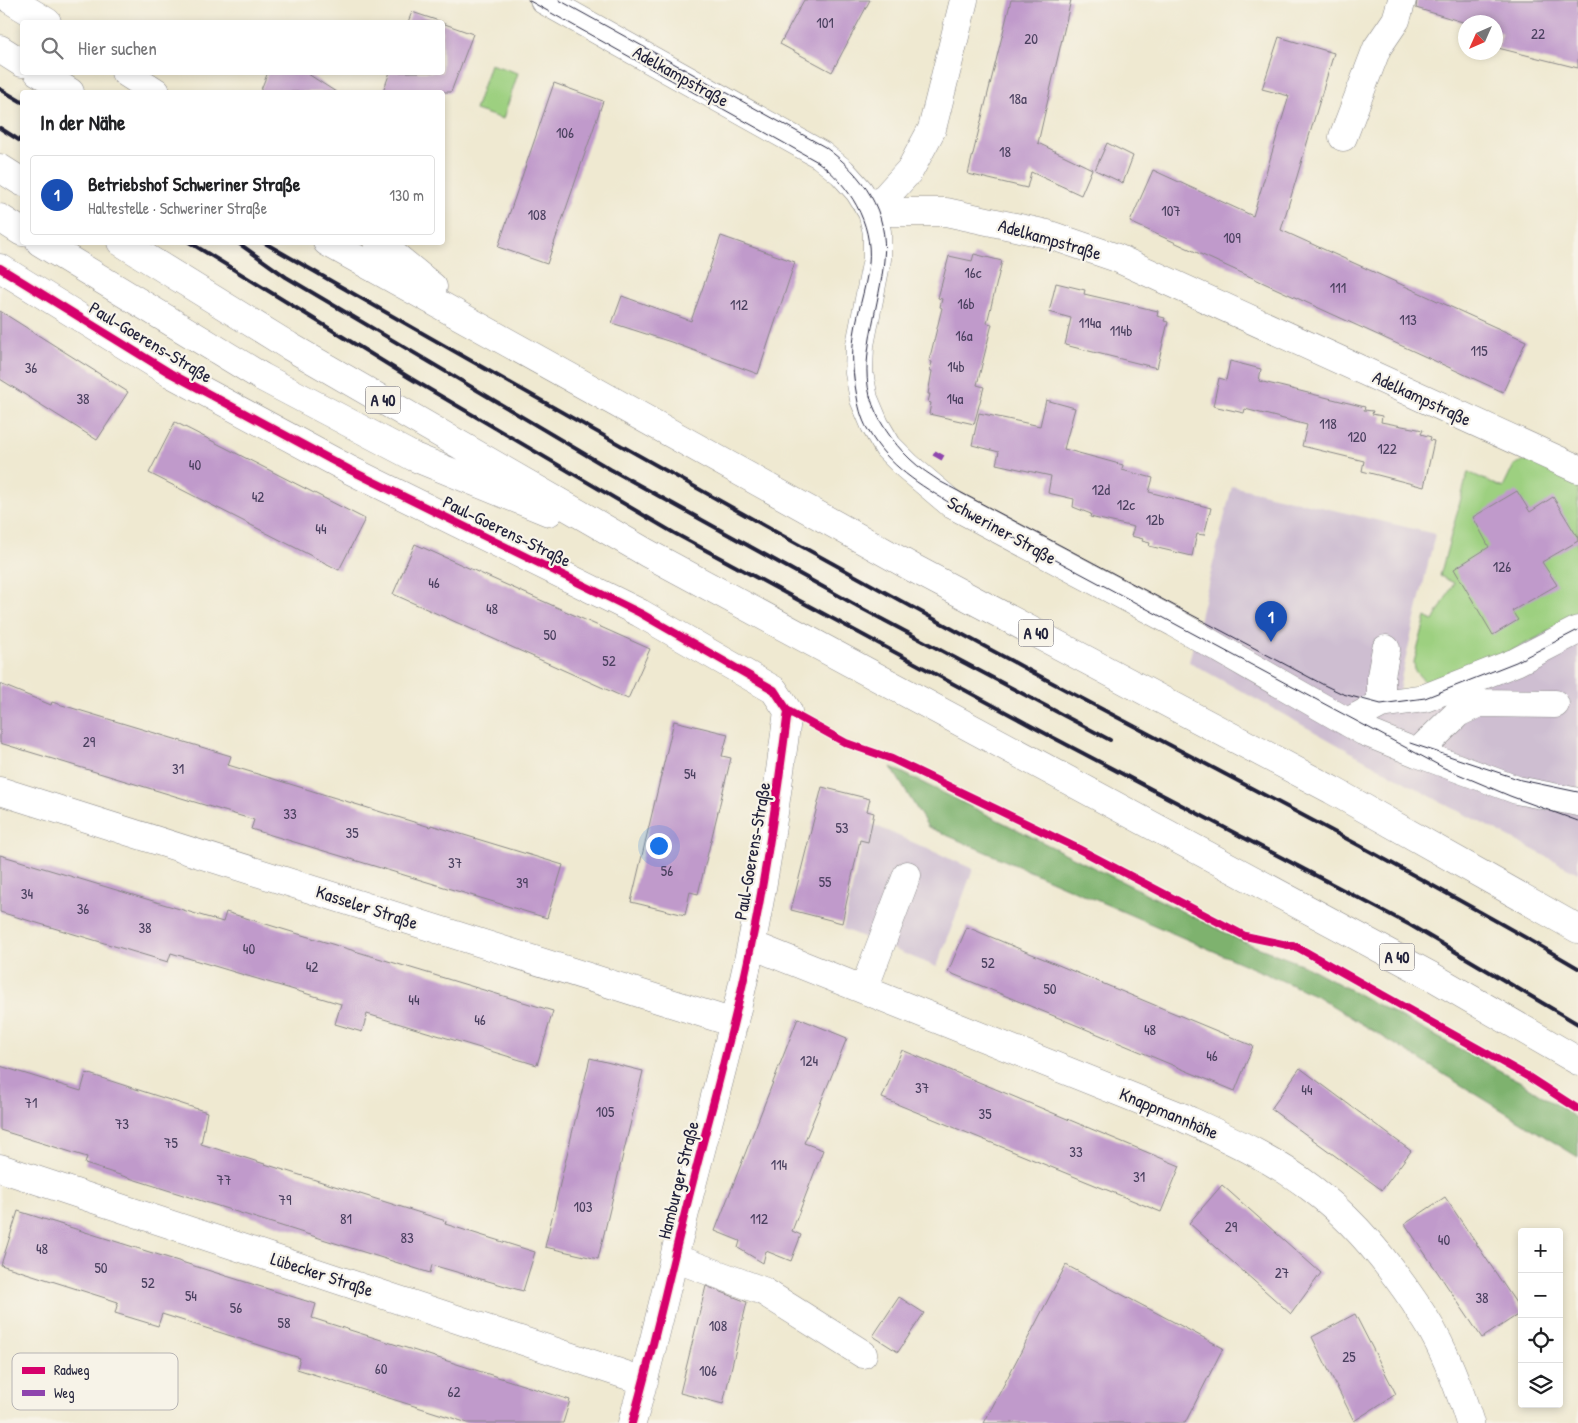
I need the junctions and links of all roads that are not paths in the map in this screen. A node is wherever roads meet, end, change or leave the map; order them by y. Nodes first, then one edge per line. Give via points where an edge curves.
1 (11, 0) edge
2 (544, 0) edge
3 (964, 0) edge
4 (1402, 0) edge
5 (44, 20) edge
6 (0, 49) edge
7 (20, 62) edge
8 (43, 75) edge
9 (130, 75) edge
10 (67, 90) edge
11 (153, 90) edge
12 (1343, 137) dead end
13 (0, 168) edge
14 (20, 181) edge
15 (872, 212) junction
16 (0, 218) edge
17 (20, 231) edge
18 (45, 245) edge
19 (126, 245) edge
20 (332, 245) edge
21 (382, 245) edge
22 (0, 268) edge
23 (495, 336) junction
24 (1578, 469) edge
25 (647, 553) junction
26 (1578, 630) edge
27 (1386, 648) dead end
28 (1381, 704) junction
29 (1555, 704) dead end
30 (1347, 722) junction
31 (1417, 753) junction
32 (0, 791) edge
33 (1578, 802) edge
34 (907, 875) dead end
35 (1578, 929) edge
36 (752, 945) junction
37 (864, 989) junction
38 (734, 1023) junction
39 (1578, 1061) edge
40 (0, 1168) edge
41 (674, 1258) junction
42 (863, 1354) dead end
43 (644, 1381) junction
44 (632, 1423) edge
45 (1470, 1423) edge

1 - 5 main road
2 - 15 main road, Adelkampstraße via 821,154 859,191
3 - 15 main road via 932,128 910,170
4 - 12 main road via 1396,20 1377,48
6 - 7 main road
8 - 10 main road
9 - 11 main road
13 - 14 main road
15 - 24 main road, Adelkampstraße via 946,212 1048,234 1118,258
15 - 30 main road, Schweriner Straße via 877,259 860,345 860,374 864,399 888,447 953,505 1175,623
16 - 17 main road
18 - 25 main road via 262,378 414,457
19 - 25 main road, A 40 via 289,346
20 - 23 main road, A 40
21 - 23 main road
22 - 36 main road, Paul-Goerens-Straße via 170,373 350,470 640,613 774,690 788,711
23 - 35 main road, A 40 via 915,569 1332,790
25 - 39 main road, A 40 via 1433,977
26 - 28 main road via 1516,662 1425,698
27 - 28 main road
28 - 30 main road
29 - 31 main road via 1479,703 1458,713
30 - 31 main road, Schweriner Straße
31 - 33 main road, Schweriner Straße via 1517,790
32 - 38 main road, Kasseler Straße
34 - 37 main road
36 - 37 main road, Knappmannhöhe
36 - 38 main road, Hamburger Straße
37 - 45 main road, Knappmannhöhe via 1182,1117 1247,1147 1311,1187 1346,1217 1411,1297 1458,1384
38 - 41 main road, Hamburger Straße
40 - 43 main road, Lübecker Straße
41 - 42 main road via 763,1291
41 - 43 main road, Hamburger Straße
43 - 44 main road, Hamburger Straße

